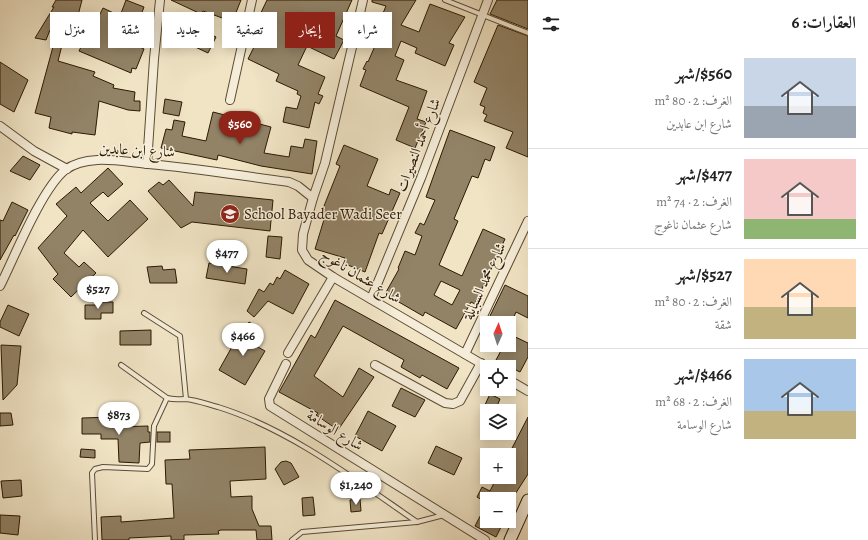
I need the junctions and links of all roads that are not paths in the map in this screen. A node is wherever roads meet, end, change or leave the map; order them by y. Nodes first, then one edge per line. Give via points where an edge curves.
1 (160, 0) edge
2 (252, 0) edge
3 (363, 0) edge
4 (445, 0) edge
5 (488, 0) edge
6 (482, 16) junction
7 (528, 33) edge
8 (230, 100) dead end
9 (0, 126) edge
10 (147, 164) junction
11 (67, 169) junction
12 (313, 198) junction
13 (528, 221) edge
14 (333, 277) junction
15 (0, 286) edge
16 (371, 299) junction
17 (144, 313) dead end
18 (288, 353) dead end
19 (465, 354) junction
20 (480, 363) edge
21 (286, 364) dead end
22 (121, 365) dead end
23 (375, 365) dead end
24 (480, 371) edge
25 (516, 384) edge
26 (528, 391) edge
27 (167, 398) junction
28 (186, 399) junction
29 (528, 500) edge
30 (444, 515) junction
31 (417, 522) junction
32 (95, 540) edge
33 (292, 540) edge
34 (485, 540) edge
35 (510, 540) edge

1 - 10 street
2 - 8 street
3 - 12 street, شارع عثمان ناغوج via 325,163
4 - 6 lane
5 - 6 street, شارع أحمد النصيرات
6 - 7 lane
6 - 16 street, شارع أحمد النصيرات
9 - 11 street via 34,151
10 - 11 street, شارع ابن عابدين via 114,160 93,161
10 - 12 street, شارع ابن عابدين via 183,166 289,182
11 - 15 street via 38,208
12 - 14 street, شارع عثمان ناغوج via 302,250 308,260
13 - 19 street, شارع محمد السبايلة
14 - 16 street, شارع عثمان ناغوج
14 - 18 street
16 - 19 street, شارع عثمان ناغوج
17 - 28 lane via 180,336
19 - 20 street, شارع عثمان ناغوج
21 - 30 street, شارع الوسامة via 269,399 270,406
22 - 27 lane
23 - 24 street via 445,403 453,404 460,401
25 - 26 street
27 - 28 lane
27 - 32 lane via 154,426 152,464 148,469 103,467 92,473
28 - 31 lane via 218,407 282,435 345,473
29 - 35 street
30 - 31 lane
30 - 34 street, شارع الوسامة
31 - 33 lane via 302,532

